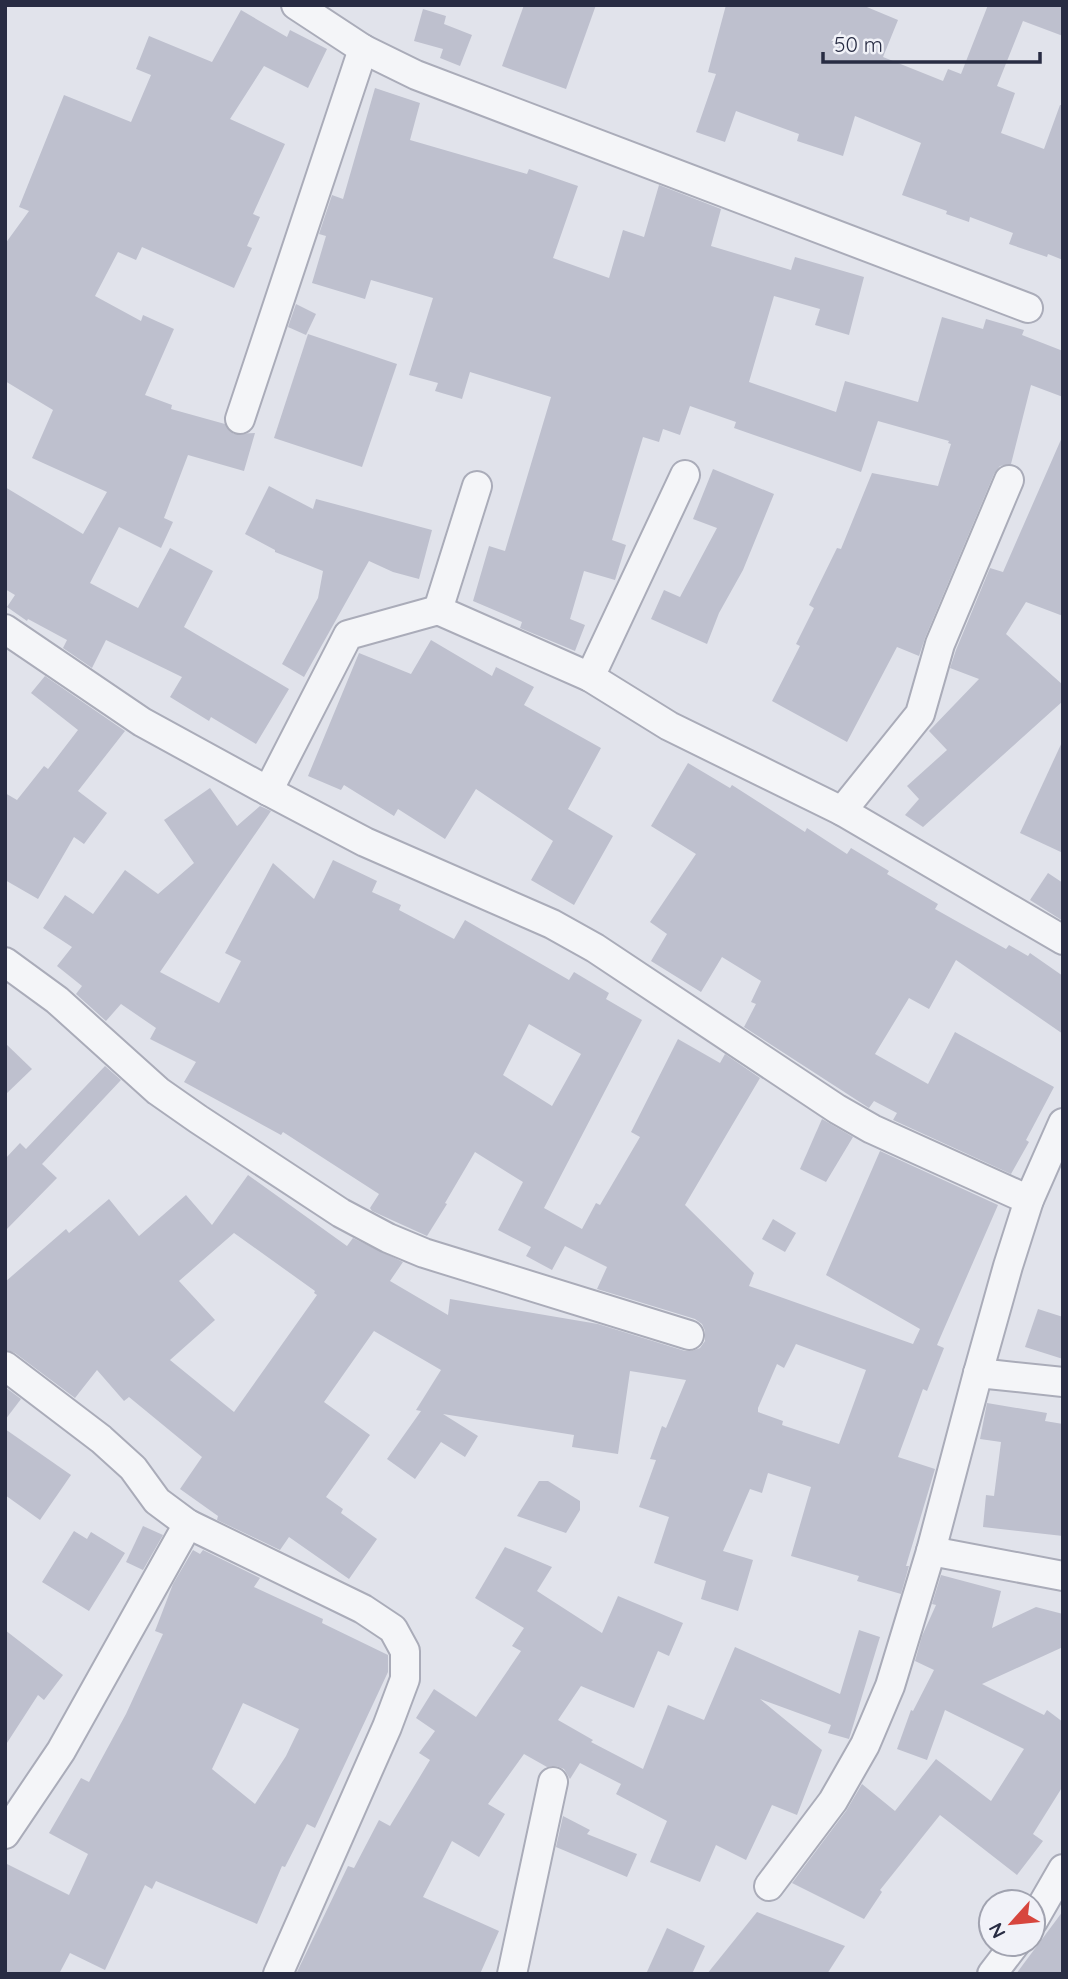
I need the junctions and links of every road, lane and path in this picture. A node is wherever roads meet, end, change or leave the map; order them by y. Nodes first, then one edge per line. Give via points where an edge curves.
1 (296, 5) edge
2 (363, 49) junction
3 (1028, 308) dead end
4 (240, 419) dead end
5 (685, 474) dead end
6 (1009, 480) dead end
7 (477, 486) dead end
8 (438, 610) junction
9 (5, 629) edge
10 (590, 677) junction
11 (268, 790) junction
12 (842, 811) junction
13 (1063, 940) edge
14 (5, 962) edge
15 (1063, 1123) edge
16 (1029, 1200) junction
17 (689, 1335) dead end
18 (5, 1366) edge
19 (978, 1373) junction
20 (1063, 1382) edge
21 (188, 1524) junction
22 (931, 1551) junction
23 (1063, 1577) edge
24 (553, 1782) dead end
25 (5, 1833) edge
26 (1063, 1869) edge
27 (769, 1886) dead end
28 (1047, 1897) edge
29 (1004, 1958) edge
30 (278, 1974) edge
31 (512, 1974) edge
32 (992, 1974) edge

1 - 2 street
2 - 3 street via 416,75
2 - 4 street
5 - 10 street
6 - 12 street via 940,644 920,714
7 - 8 street
8 - 10 street
8 - 11 street via 348,635
9 - 11 street via 142,722
10 - 12 street via 669,726
11 - 16 street via 365,842 563,930 837,1109
12 - 13 street
14 - 17 street via 57,1000 158,1091 341,1213 424,1253
15 - 16 street
16 - 19 street
18 - 21 street via 101,1438 133,1468 157,1501
19 - 20 street
19 - 22 street
21 - 25 street via 61,1751
21 - 30 street via 363,1609 393,1629 405,1651 405,1679 387,1727
22 - 23 street
22 - 27 street via 890,1686 865,1745 833,1801
24 - 31 street
26 - 28 street
29 - 32 street

